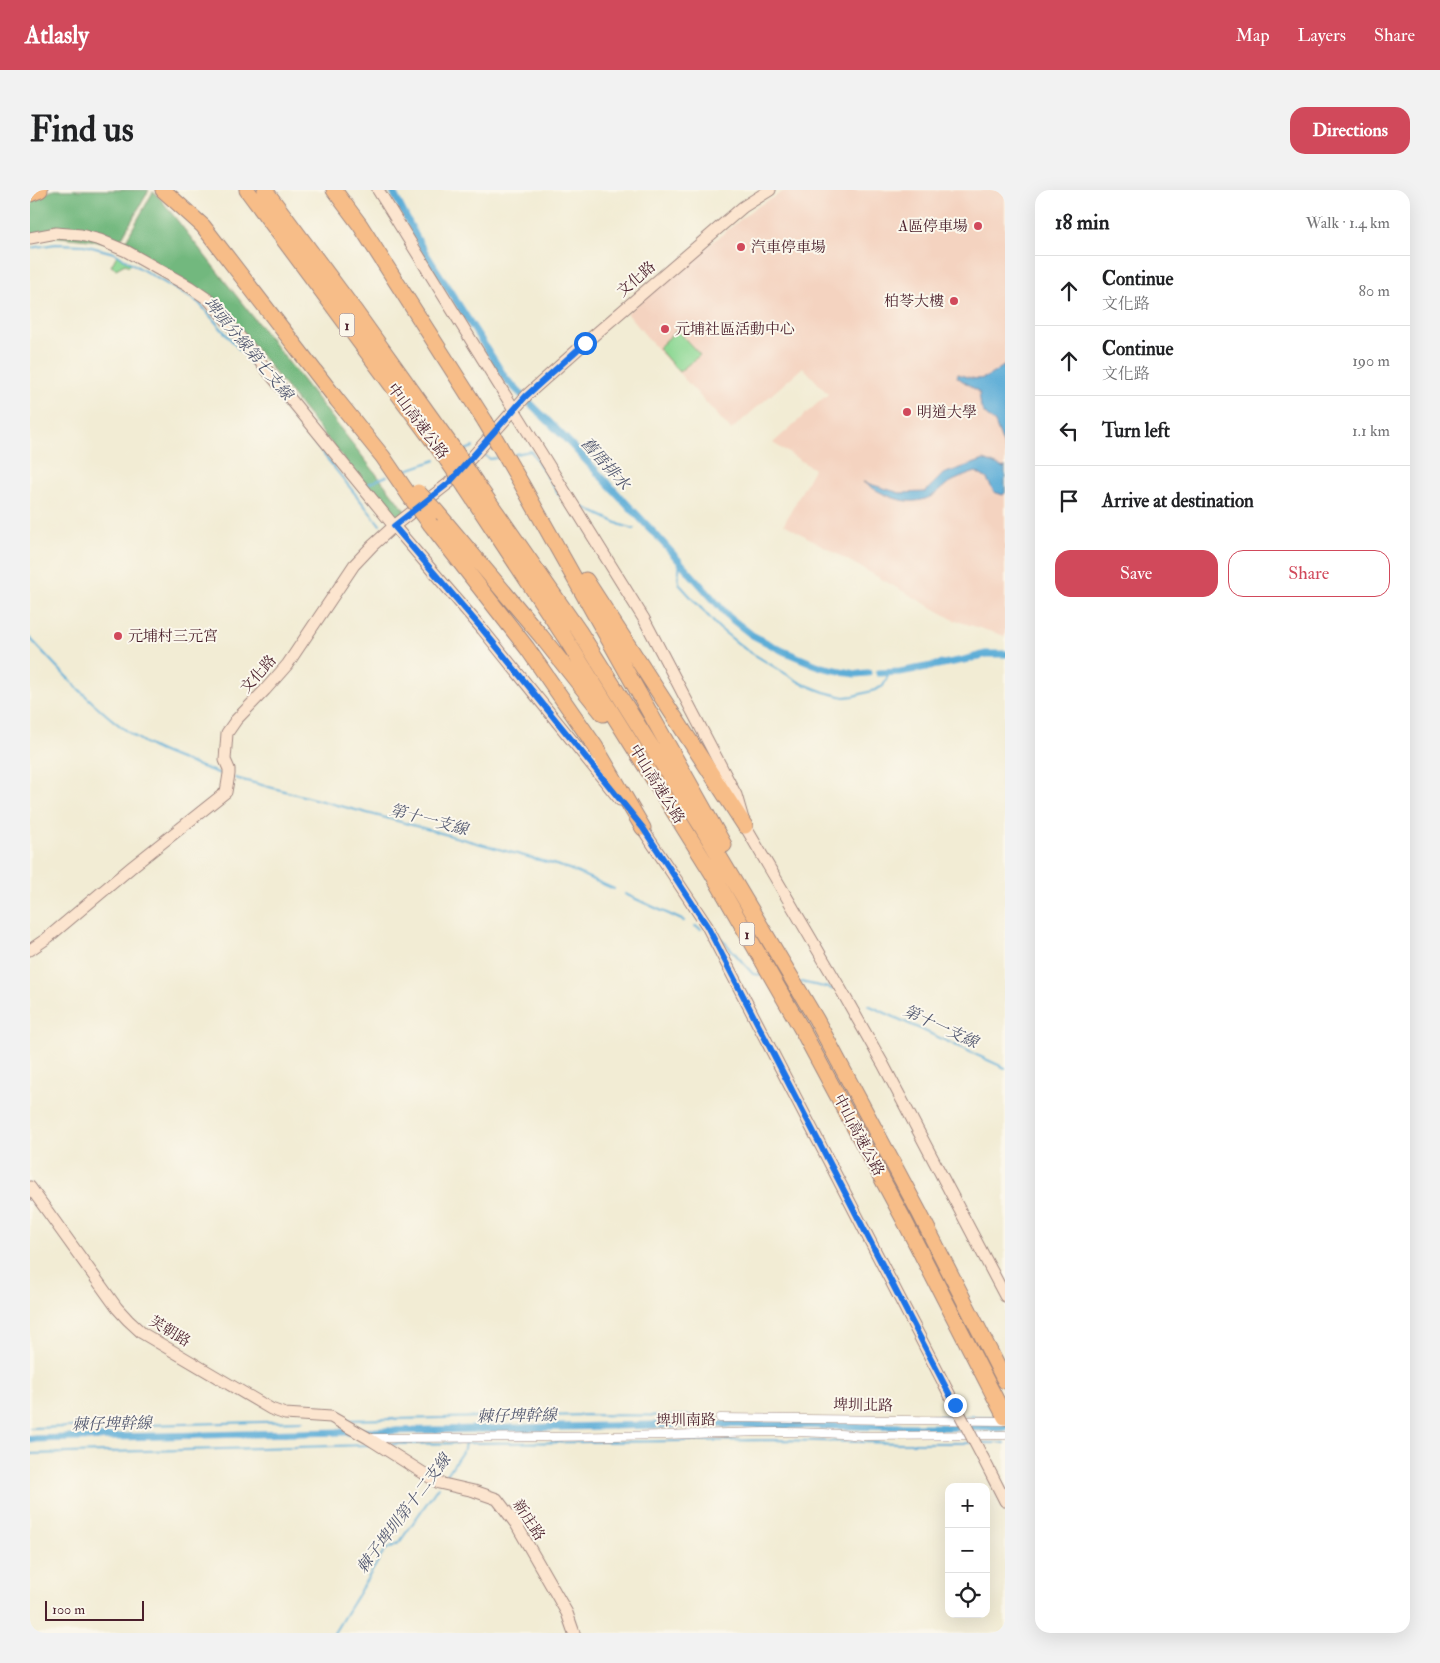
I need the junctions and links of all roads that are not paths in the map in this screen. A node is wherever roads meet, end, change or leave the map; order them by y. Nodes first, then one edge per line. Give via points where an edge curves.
1 (40, 190) edge
2 (163, 190) edge
3 (177, 190) edge
4 (247, 190) edge
5 (265, 190) edge
6 (334, 190) edge
7 (378, 190) edge
8 (770, 190) edge
9 (30, 194) edge
10 (203, 226) junction
11 (30, 238) edge
12 (520, 404) junction
13 (451, 456) junction
14 (522, 483) junction
15 (471, 486) junction
16 (433, 518) junction
17 (394, 526) junction
18 (745, 826) junction
19 (643, 828) junction
20 (712, 873) junction
21 (30, 950) edge
22 (816, 1019) junction
23 (30, 1187) edge
24 (1005, 1296) edge
25 (1005, 1381) edge
26 (1005, 1417) edge
27 (720, 1418) dead end
28 (1005, 1421) edge
29 (1005, 1435) edge
30 (971, 1436) junction
31 (368, 1438) junction
32 (1005, 1501) edge
33 (574, 1633) edge

1 - 9 highway
2 - 10 highway
3 - 10 highway
4 - 13 highway, 中山高速公路 / 1
5 - 13 highway, 中山高速公路 / 1 via 355,311
6 - 14 highway, bridge via 360,225
7 - 12 street
8 - 12 street, 文化路 via 743,207 585,343
10 - 16 highway, bridge via 382,458
11 - 17 street via 56,233 100,240 126,251 209,300
12 - 17 street, 文化路 via 449,483
12 - 18 street via 644,619 736,795
13 - 15 highway, 中山高速公路 / 1, bridge
14 - 18 highway
14 - 22 highway via 710,820
15 - 20 highway, 中山高速公路 / 1
15 - 22 highway, 中山高速公路 / 1 via 580,631
16 - 19 highway via 595,746
16 - 20 highway via 541,636 630,748
17 - 19 street
17 - 21 street, 文化路 via 354,565 287,665 227,733 225,760 230,774 226,792
18 - 24 street via 883,1064
19 - 30 street, bridge via 707,926
20 - 26 highway, 中山高速公路 / 1 via 801,1028
22 - 25 highway, 中山高速公路 / 1
23 - 31 street, 芙朝路 via 117,1308 142,1333 271,1409 285,1414 331,1417
27 - 28 street, 埤圳北路
29 - 30 street, 埤圳南路
30 - 31 street, 埤圳南路 via 742,1433
30 - 32 street, bridge
31 - 33 street, 新庄路 via 439,1483 497,1499 516,1524 567,1613

